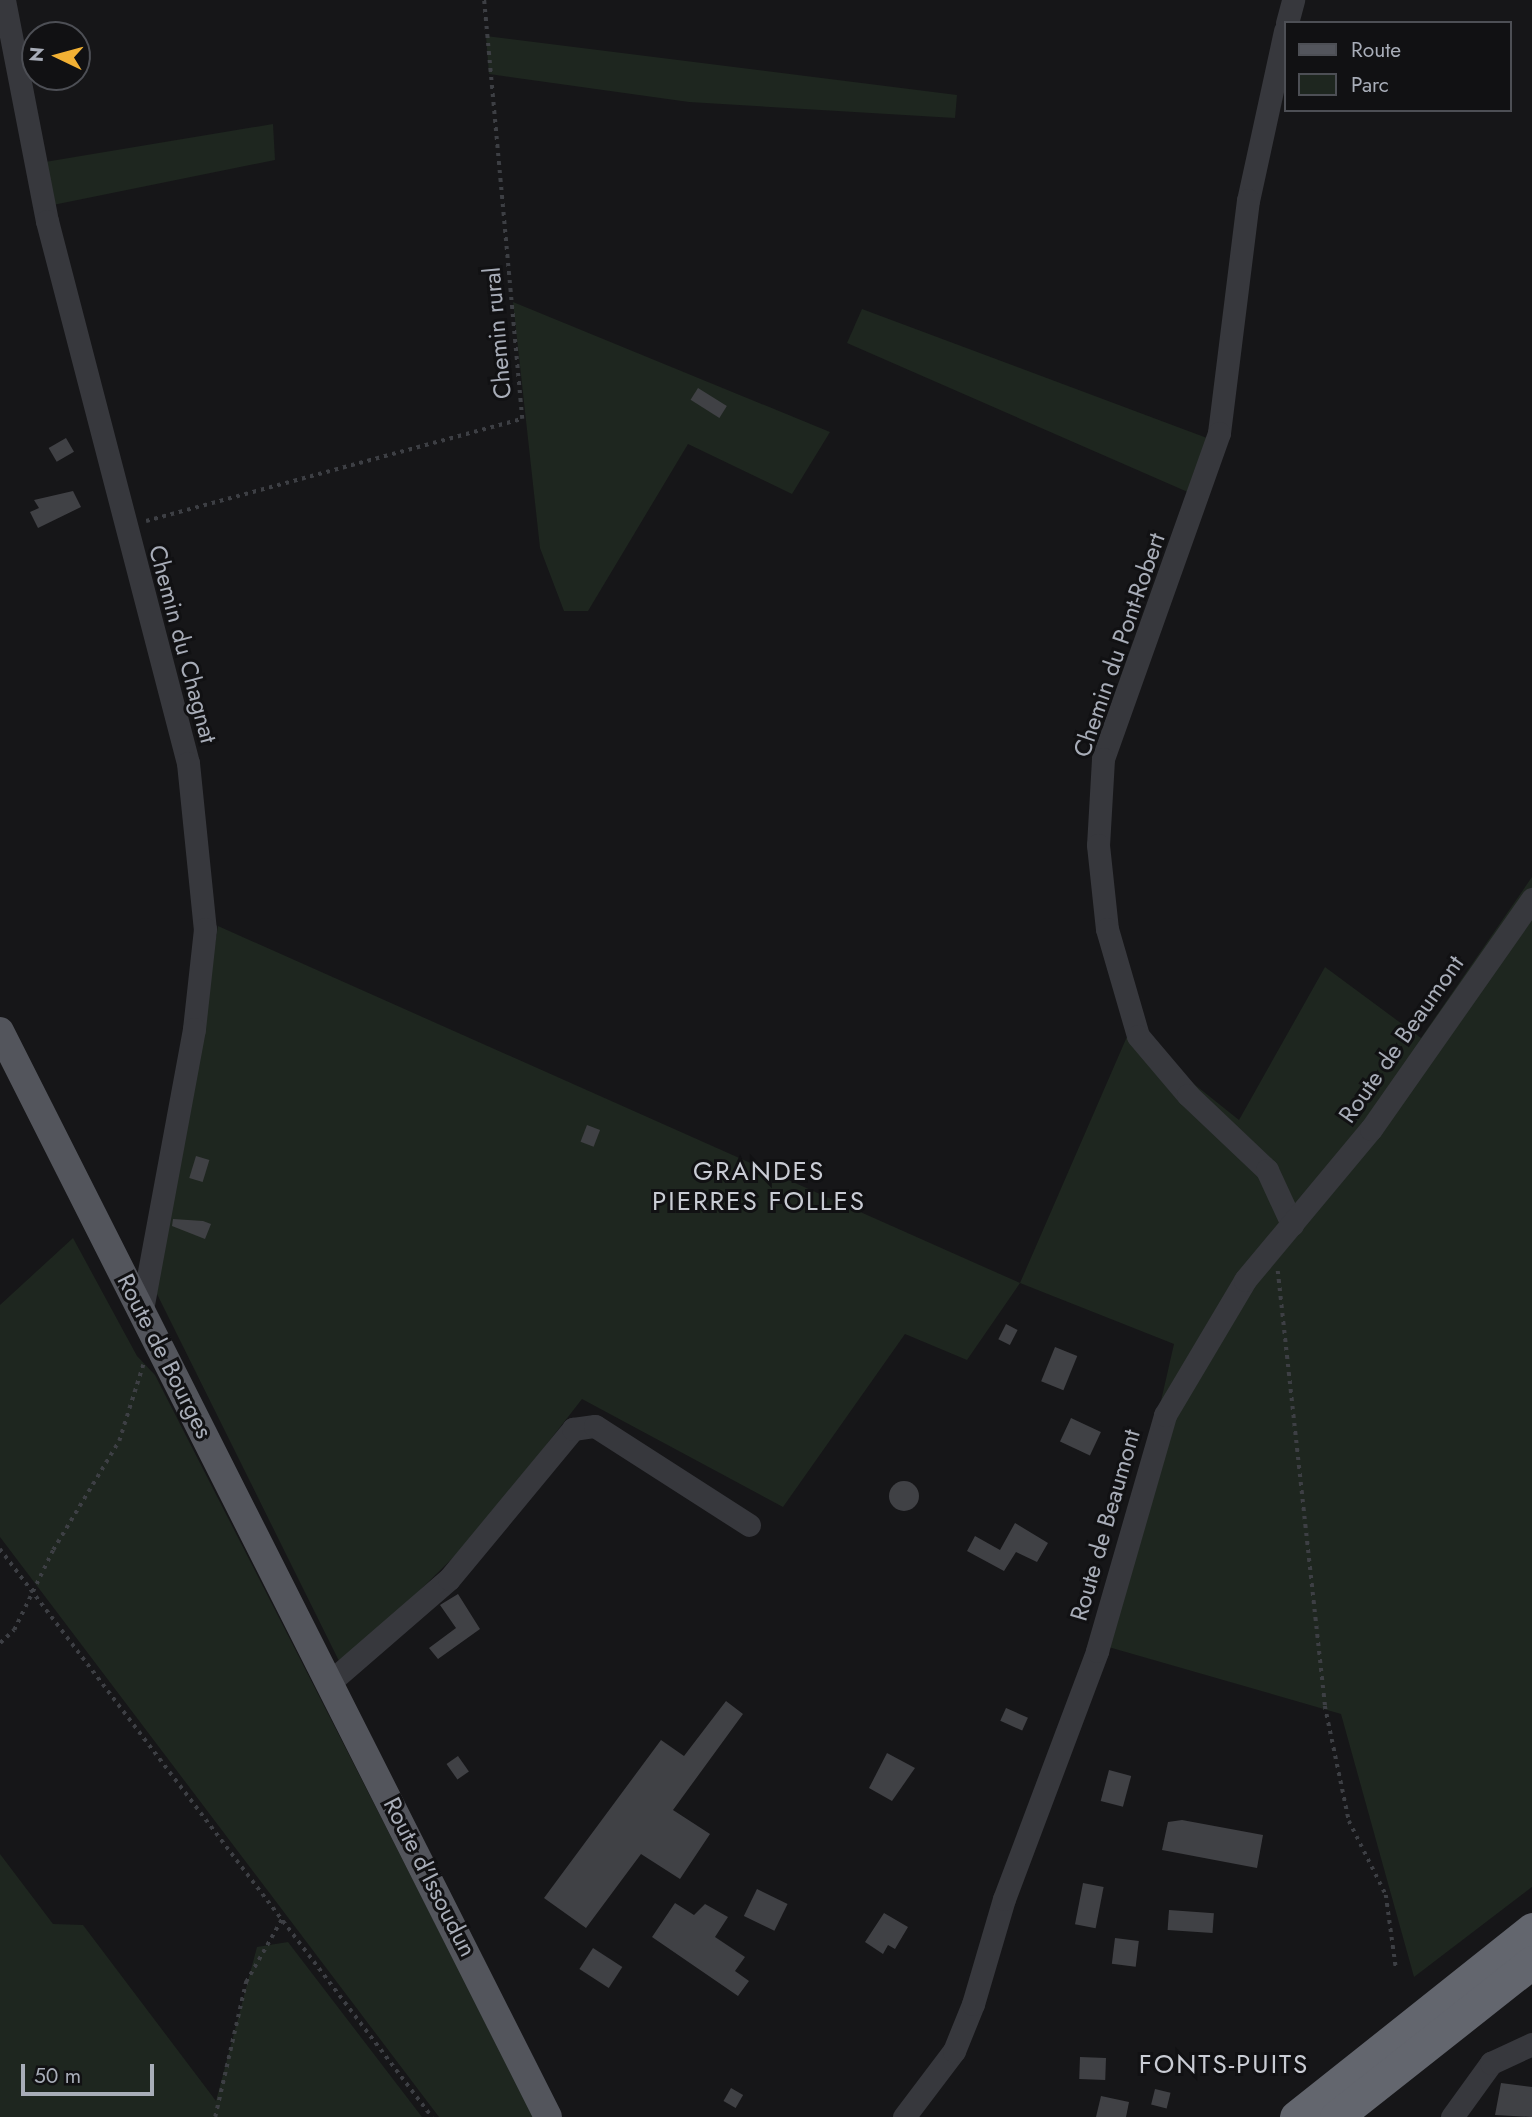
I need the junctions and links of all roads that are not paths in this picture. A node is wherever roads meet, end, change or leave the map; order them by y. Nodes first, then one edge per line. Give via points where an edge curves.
1 (4, 0) edge
2 (1293, 0) edge
3 (1288, 21) edge
4 (1284, 36) edge
5 (1532, 899) edge
6 (0, 1031) edge
7 (1292, 1224) junction
8 (142, 1310) junction
9 (749, 1525) dead end
10 (330, 1682) junction
11 (1532, 1929) edge
12 (1532, 1962) edge
13 (1413, 2024) junction
14 (1532, 2044) edge
15 (530, 2073) junction
16 (1355, 2105) edge
17 (548, 2117) edge
18 (559, 2117) edge
19 (904, 2117) edge
20 (1271, 2117) edge
21 (1296, 2117) edge
22 (1336, 2117) edge
23 (1452, 2117) edge

1 - 8 street, Chemin du Chagnat via 47,221 188,763 205,929 194,1029
2 - 3 street
4 - 7 street, Chemin du Pont-Robert via 1248,200 1219,433 1102,759 1098,845 1112,956 1138,1036 1188,1095 1268,1170
5 - 7 street, Route de Beaumont via 1371,1129
6 - 8 main road, Route de Bourges
7 - 19 street, Route de Beaumont via 1245,1280 1164,1415 1097,1651 1004,1899 973,2004 954,2050
8 - 10 main road, Route de Bourges
9 - 10 street via 595,1426 573,1430 449,1579
10 - 15 main road, Route d'Issoudun
11 - 13 highway
12 - 16 highway
13 - 20 highway via 1358,2052
13 - 21 highway
14 - 23 street via 1491,2063
15 - 17 main road, Route d'Issoudun
15 - 18 main road, Route d'Issoudun
16 - 22 highway

